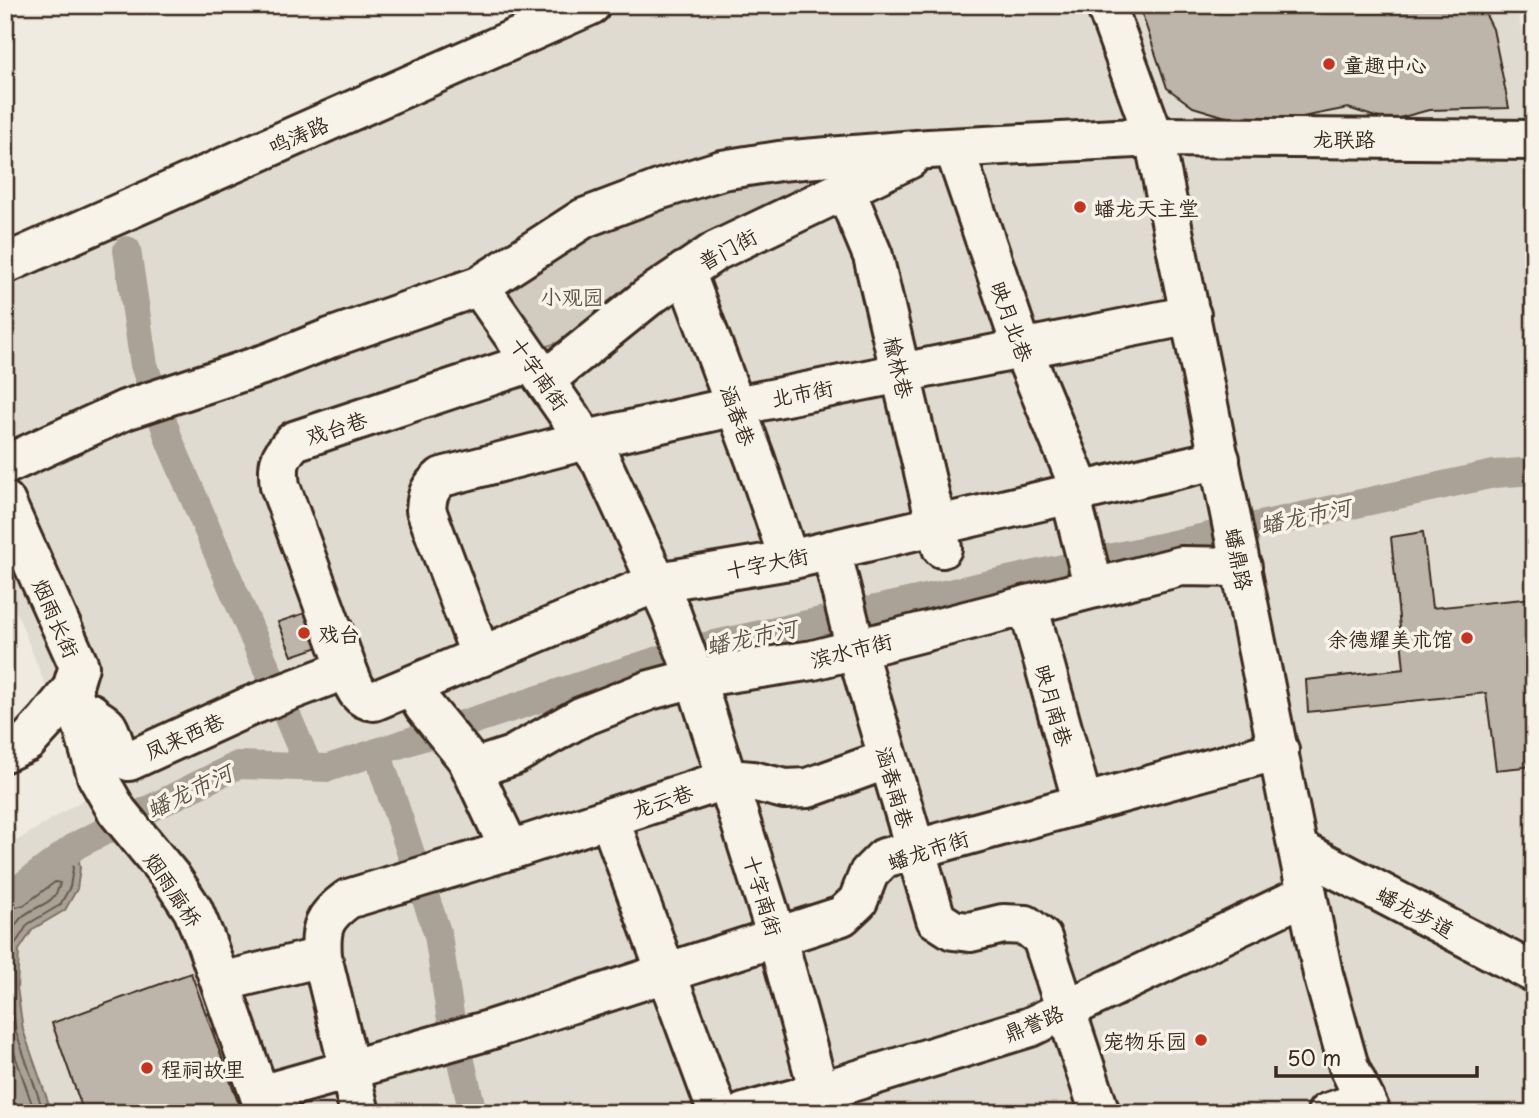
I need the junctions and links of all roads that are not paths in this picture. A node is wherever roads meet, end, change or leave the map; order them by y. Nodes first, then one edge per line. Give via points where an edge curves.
1 (591, 5) edge
2 (1106, 5) edge
3 (1154, 137) junction
4 (1527, 140) edge
5 (941, 148) junction
6 (845, 189) junction
7 (5, 264) edge
8 (685, 271) junction
9 (479, 286) junction
10 (1191, 315) junction
11 (1022, 348) junction
12 (538, 371) junction
13 (901, 372) junction
14 (736, 406) junction
15 (586, 440) junction
16 (1220, 458) junction
17 (5, 464) edge
18 (1075, 492) junction
19 (5, 501) edge
20 (939, 537) junction
21 (831, 550) junction
22 (789, 560) junction
23 (1242, 567) junction
24 (1094, 587) junction
25 (664, 598) junction
26 (1028, 605) junction
27 (855, 648) junction
28 (481, 657) junction
29 (347, 669) junction
30 (695, 678) junction
31 (72, 689) junction
32 (418, 696) junction
33 (1279, 750) junction
34 (5, 752) edge
35 (888, 759) junction
36 (470, 764) junction
37 (728, 779) junction
38 (1083, 804) junction
39 (609, 818) junction
40 (1298, 849) junction
41 (510, 850) junction
42 (914, 850) junction
43 (1307, 894) junction
44 (777, 937) junction
45 (322, 957) junction
46 (1534, 972) edge
47 (666, 973) junction
48 (221, 982) junction
49 (1065, 1010) junction
50 (350, 1070) junction
51 (823, 1102) edge
52 (263, 1104) edge
53 (1368, 1106) edge
54 (360, 1113) edge
55 (718, 1113) edge
56 (744, 1113) edge
57 (1100, 1113) edge
58 (1327, 1113) edge

1 - 7 street, 鸣涛路
2 - 3 street, 蟠鼎路
3 - 4 street, 龙联路
3 - 5 street, 龙联路
3 - 10 street, 蟠鼎路
5 - 6 street, 普门街
5 - 9 street, 龙联路 via 722,170 584,218
5 - 11 street, 映月北巷
6 - 8 street, 普门街 via 716,251
6 - 13 street, 榆林巷 via 873,256
8 - 12 street, 普门街
8 - 14 street, 涵春巷
9 - 12 street, 十字南街
9 - 17 street, 龙联路 via 125,410
10 - 11 street, 北市街
10 - 16 street, 蟠鼎路
11 - 13 street, 北市街
11 - 18 street, 映月北巷
12 - 15 street, 十字南街
12 - 29 street, 戏台巷 via 295,441 282,453 280,486
13 - 14 street, 北市街
13 - 20 street, 榆林巷
14 - 15 street, 北市街
14 - 22 street, 涵春巷
15 - 25 street, 十字南街 via 602,463
15 - 28 street, 北市街 via 443,477 426,497 429,522
16 - 18 street, 十字大街
16 - 23 street, 蟠鼎路
18 - 20 street, 十字大街
18 - 24 street, 映月北巷
19 - 31 street, 烟雨长街 via 79,666
20 - 21 street, 十字大街
21 - 22 street, 十字大街
21 - 27 street, 涵春南巷
22 - 25 street, 十字大街
23 - 24 street, 滨水市街 via 1181,566
23 - 33 street, 蟠鼎路
24 - 26 street, 滨水市街
25 - 28 street, 十字大街
25 - 30 street, 十字南街
26 - 27 street, 滨水市街
26 - 38 street, 映月南巷
27 - 30 street, 滨水市街 via 813,660
27 - 35 street, 涵春南巷
28 - 32 street, 十字大街
29 - 31 street, 凤来西巷 via 250,706 129,761 118,754 107,726 97,721
29 - 32 street, 十字大街 via 364,700
30 - 36 street, 滨水市街 via 581,717 512,756
30 - 37 street, 十字南街
31 - 34 street, 烟雨长街 via 27,742
31 - 48 street, 烟雨廊桥 via 97,776 117,811 193,911
32 - 36 street
33 - 38 street, 蟠龙市街
33 - 40 street, 蟠鼎路
35 - 37 street, 龙云巷 via 808,788 785,789
35 - 42 street, 涵春南巷
36 - 41 street
37 - 39 street, 龙云巷
37 - 44 street, 十字南街
38 - 42 street, 蟠龙市街
39 - 41 street, 龙云巷
39 - 47 street
40 - 43 street, 蟠鼎路
40 - 46 street, 蟠龙步道
41 - 45 street, 龙云巷 via 348,899 324,923
42 - 44 street, 蟠龙市街 via 884,858 869,873 858,901 842,916
42 - 49 street, 涵春南巷 via 936,919 953,930 970,932 1003,924 1026,925 1042,938
43 - 49 street, 鼎誉路
43 - 53 street, 蟠鼎路 via 1349,1067
44 - 47 street, 蟠龙市街
44 - 51 street, 十字南街
45 - 48 street
45 - 50 street
47 - 50 street, 蟠龙市街
47 - 55 street
48 - 52 street
49 - 51 street, 鼎誉路
49 - 57 street, 涵春南巷
50 - 52 street
50 - 54 street
51 - 56 street, 鼎誉路
53 - 58 street

